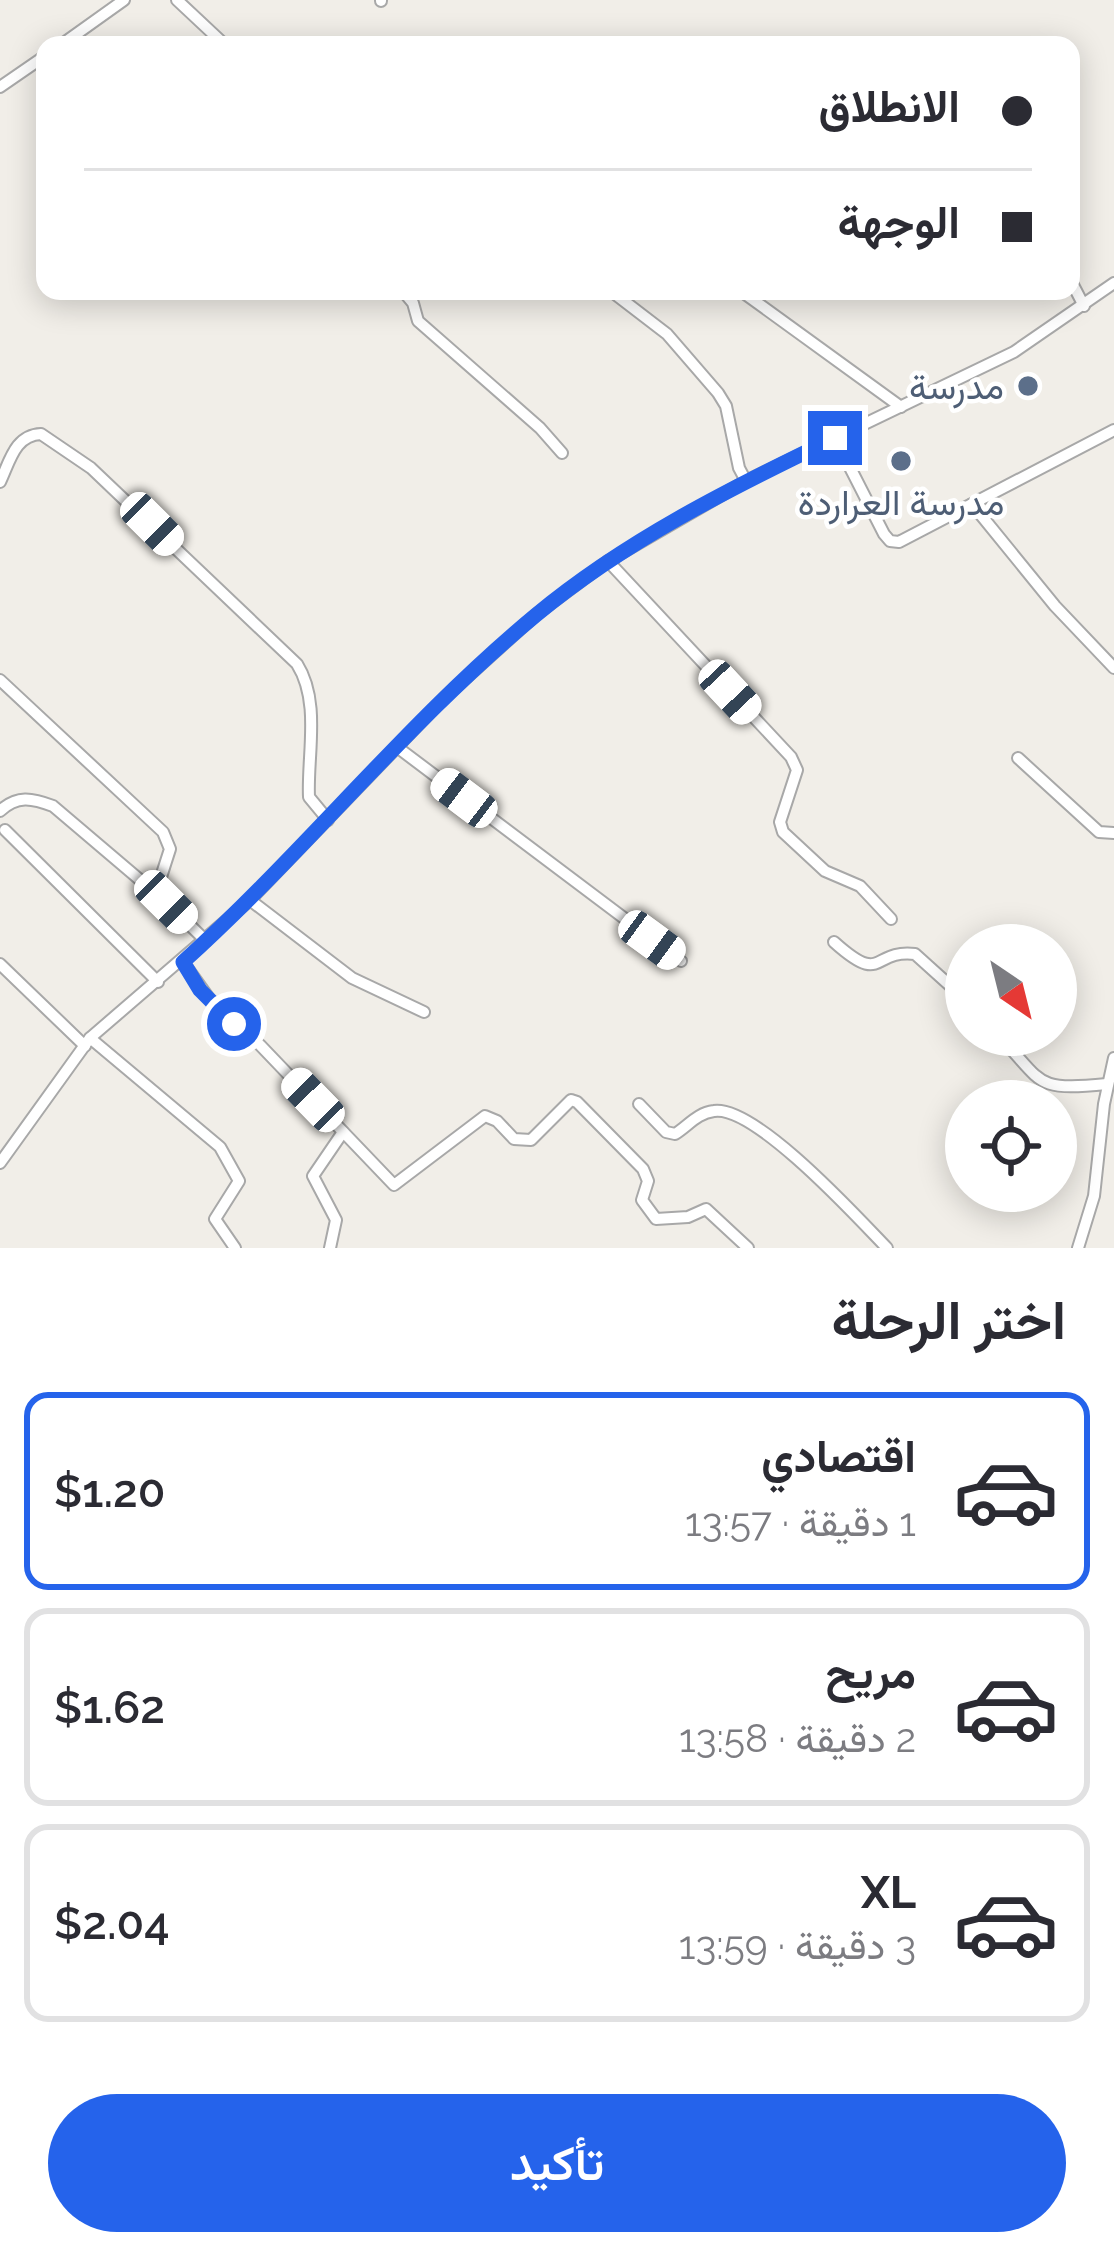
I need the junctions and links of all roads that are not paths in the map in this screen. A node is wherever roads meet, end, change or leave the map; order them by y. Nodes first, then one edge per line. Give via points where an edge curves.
1 (124, 0) edge
2 (177, 0) edge
3 (74, 36) edge
4 (215, 36) edge
5 (36, 62) edge
6 (0, 87) edge
7 (1112, 287) edge
8 (1080, 298) edge
9 (411, 300) edge
10 (622, 300) edge
11 (753, 300) edge
12 (1084, 306) junction
13 (901, 407) junction
14 (1114, 430) edge
15 (835, 438) junction
16 (562, 453) dead end
17 (746, 481) junction
18 (0, 482) edge
19 (972, 504) junction
20 (608, 561) junction
21 (1114, 668) edge
22 (0, 680) edge
23 (397, 748) junction
24 (1018, 758) dead end
25 (0, 811) edge
26 (328, 820) junction
27 (4, 830) dead end
28 (1114, 832) edge
29 (161, 877) dead end
30 (250, 900) junction
31 (891, 920) dead end
32 (206, 941) junction
33 (834, 942) dead end
34 (682, 961) dead end
35 (183, 962) junction
36 (0, 964) edge
37 (945, 981) edge
38 (158, 982) junction
39 (424, 1012) dead end
40 (87, 1042) junction
41 (1017, 1056) edge
42 (1114, 1058) edge
43 (1107, 1084) junction
44 (639, 1104) dead end
45 (343, 1132) junction
46 (2, 1158) edge
47 (236, 1248) edge
48 (330, 1248) edge
49 (748, 1248) edge
50 (886, 1248) edge
51 (1078, 1248) edge

1 - 3 street
2 - 4 street
5 - 6 street
7 - 12 street
8 - 12 street
9 - 16 street via 418,320
10 - 17 street via 667,334 718,393
11 - 13 street
12 - 13 street via 1014,352
13 - 15 street
14 - 19 street
15 - 17 street
15 - 19 street via 890,541
17 - 20 street
18 - 26 street via 16,446 41,434 91,468 289,656 305,683 309,797
19 - 21 street
20 - 23 street via 537,614
20 - 31 street via 790,757 796,770 783,832 825,871 860,886
22 - 29 street via 163,832 170,848
23 - 26 street
23 - 34 street
24 - 28 street via 1099,832
25 - 32 street via 31,798 53,806
26 - 30 street
27 - 38 street
30 - 32 street
30 - 39 street via 352,978
32 - 35 street
33 - 37 street via 864,966 907,952
35 - 38 street
35 - 45 street via 216,1008
36 - 40 street
38 - 40 street
40 - 46 street
40 - 47 street via 220,1147 239,1181 215,1220
41 - 43 street via 1037,1079
42 - 43 street
43 - 51 street via 1101,1157
44 - 50 street via 674,1134 696,1117 732,1112 775,1141
45 - 48 street via 313,1176 336,1220
45 - 49 street via 394,1185 485,1116 531,1140 578,1102 643,1169 646,1211 667,1221 706,1209

